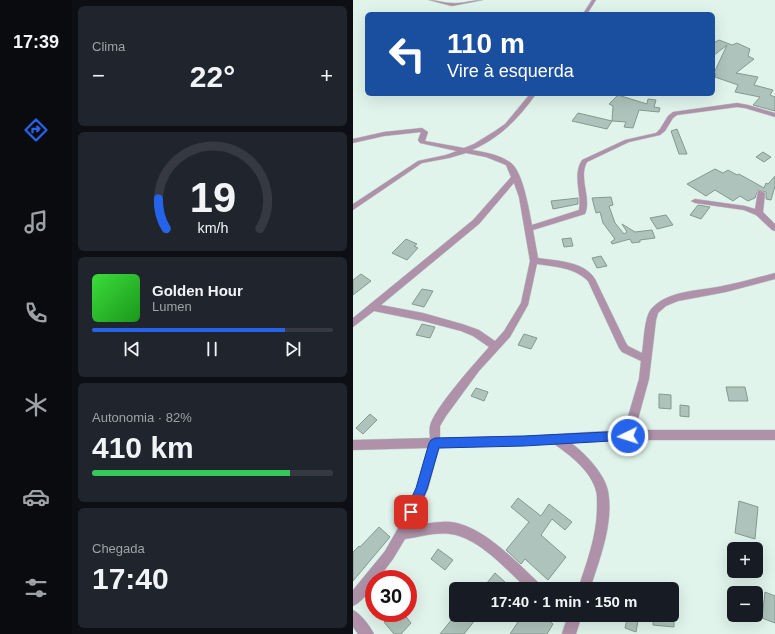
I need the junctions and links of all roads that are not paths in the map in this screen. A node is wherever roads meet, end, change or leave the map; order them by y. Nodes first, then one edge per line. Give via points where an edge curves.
1 (431, 0) edge
2 (481, 0) edge
3 (594, 0) edge
4 (586, 12) edge
5 (532, 96) edge
6 (775, 115) edge
7 (353, 141) edge
8 (465, 150) junction
9 (515, 177) junction
10 (761, 193) dead end
11 (695, 201) dead end
12 (354, 207) edge
13 (759, 213) junction
14 (529, 228) junction
15 (775, 228) edge
16 (534, 261) junction
17 (775, 276) edge
18 (372, 307) junction
19 (353, 323) edge
20 (497, 347) junction
21 (646, 359) junction
22 (775, 435) edge
23 (628, 436) junction
24 (555, 439) junction
25 (435, 443) junction
26 (353, 445) edge
27 (401, 534) junction
28 (529, 582) edge
29 (586, 582) edge
30 (353, 600) edge
31 (353, 616) edge
32 (571, 622) edge
33 (367, 634) edge
34 (569, 634) edge

1 - 2 street via 452,5
3 - 4 street
5 - 8 street via 505,128 489,141
6 - 14 street via 737,105 675,113 658,134 627,140 584,160 581,167 584,206 582,212
7 - 8 street via 422,130 425,132 422,142
8 - 9 street via 488,155 508,164
8 - 12 street via 420,162
9 - 14 street via 523,197
9 - 18 street via 476,222
10 - 13 street
11 - 13 street via 745,208
13 - 15 street
14 - 16 street
16 - 20 street via 525,303
16 - 21 street via 577,268 585,273 591,279 622,345
17 - 21 street via 726,289 676,298 663,304 654,311
18 - 19 street
18 - 20 street via 462,328 476,333
20 - 25 street via 476,368 442,413 435,426
21 - 23 street via 644,379
22 - 23 street
23 - 24 street
24 - 25 street
24 - 29 street via 573,451 590,468 602,490 603,518 596,553
25 - 26 street
25 - 27 street via 422,489
27 - 28 street via 440,529 459,530 479,540
27 - 30 street via 389,555
31 - 33 street
32 - 34 street

